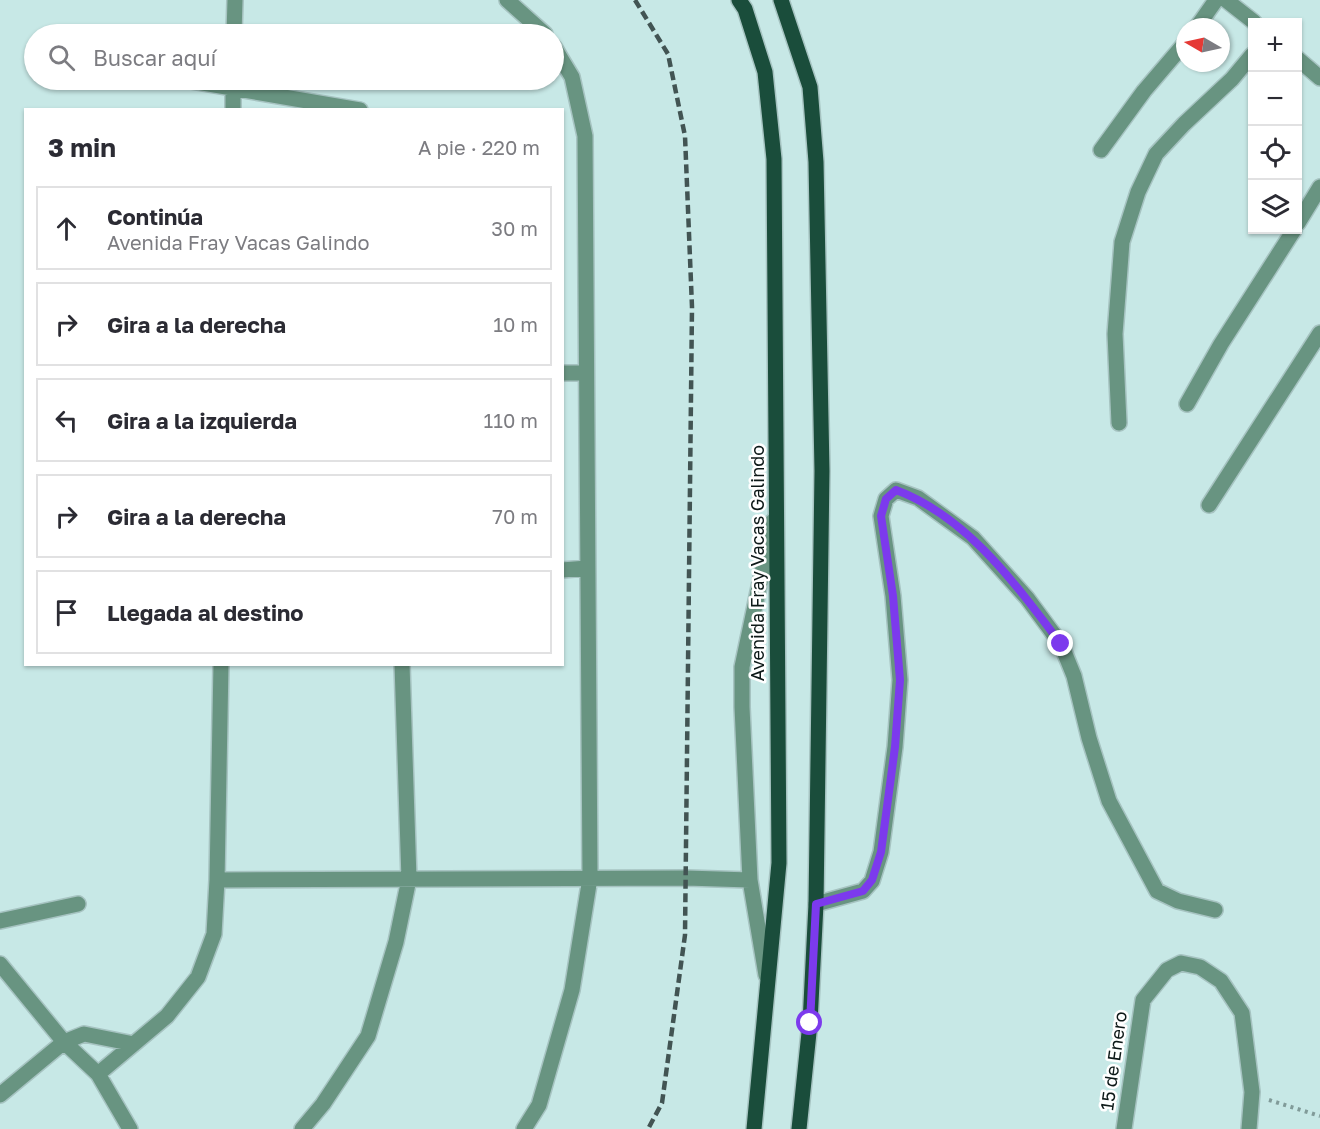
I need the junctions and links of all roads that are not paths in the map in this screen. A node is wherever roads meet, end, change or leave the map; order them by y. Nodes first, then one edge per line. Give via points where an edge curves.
1 (235, 0) edge
2 (507, 0) edge
3 (739, 0) edge
4 (782, 0) edge
5 (1216, 0) edge
6 (1226, 0) edge
7 (1203, 18) edge
8 (1249, 18) edge
9 (234, 24) edge
10 (534, 24) edge
11 (1176, 54) edge
12 (1248, 61) edge
13 (1302, 62) edge
14 (564, 64) edge
15 (1320, 78) edge
16 (233, 90) edge
17 (262, 90) edge
18 (233, 108) edge
19 (350, 108) edge
20 (1101, 150) dead end
21 (1320, 187) edge
22 (1302, 216) edge
23 (1291, 234) edge
24 (1320, 333) edge
25 (564, 373) edge
26 (585, 373) junction
27 (1187, 404) dead end
28 (1119, 423) dead end
29 (1209, 505) dead end
30 (777, 506) junction
31 (588, 568) junction
32 (564, 570) edge
33 (221, 666) edge
34 (402, 666) edge
35 (590, 878) junction
36 (218, 879) junction
37 (409, 879) junction
38 (750, 880) junction
39 (78, 904) dead end
40 (816, 904) junction
41 (1215, 910) dead end
42 (0, 921) edge
43 (0, 964) edge
44 (768, 987) junction
45 (64, 1042) junction
46 (134, 1044) junction
47 (99, 1074) junction
48 (0, 1095) edge
49 (130, 1129) edge
50 (302, 1129) edge
51 (524, 1129) edge
52 (754, 1129) edge
53 (799, 1129) edge
54 (1124, 1129) edge
55 (1249, 1129) edge

1 - 9 street
2 - 10 street
3 - 30 main road, Avenida Fray Vacas Galindo via 765,72 774,159
4 - 40 main road via 810,87 816,162 822,471
5 - 7 street
6 - 8 street
11 - 20 street
12 - 28 street via 1156,154 1138,192 1122,242 1115,334
13 - 15 street
14 - 26 street via 572,77 585,136
16 - 18 street
17 - 19 street
21 - 22 street
23 - 27 street
24 - 29 street
25 - 26 street
26 - 31 street
30 - 38 street via 742,667
30 - 44 main road, Avenida Fray Vacas Galindo via 779,863
31 - 32 street
31 - 35 street
33 - 36 street
34 - 37 street
35 - 37 street
35 - 38 street
35 - 51 street via 572,990 539,1105
36 - 37 street
36 - 46 street via 214,934 198,977 167,1016
37 - 50 street via 396,942 368,1036
38 - 44 street
39 - 42 street
40 - 41 street via 863,891 872,880 881,852 900,680 881,516 886,499 896,490 918,498 973,538 1027,598 1061,644 1074,676 1109,801 1157,891
40 - 53 main road
43 - 45 street
44 - 52 main road, Avenida Fray Vacas Galindo
45 - 46 street via 84,1034
45 - 47 street
45 - 48 street
46 - 47 street
47 - 49 street
54 - 55 street, 15 de Enero via 1143,1000 1167,970 1181,963 1200,967 1221,981 1242,1013 1252,1092

